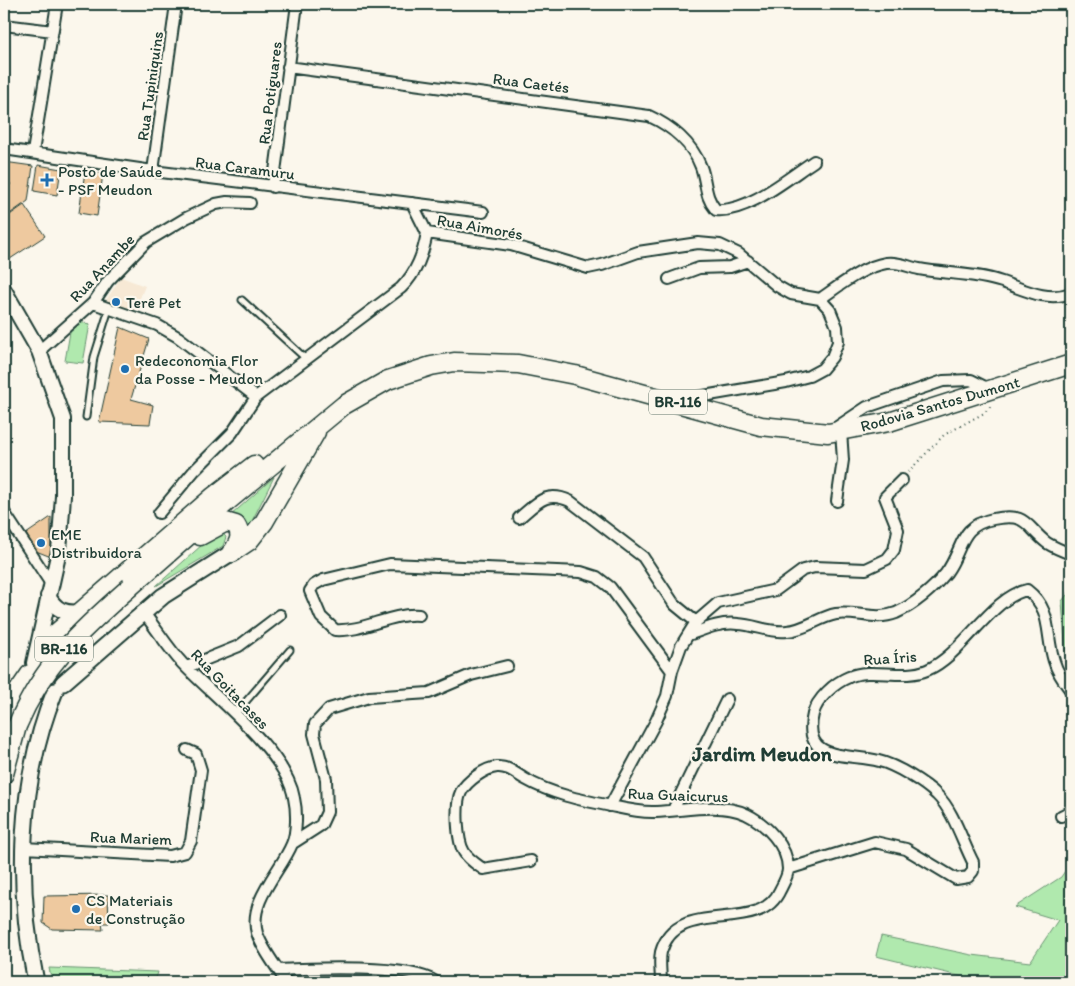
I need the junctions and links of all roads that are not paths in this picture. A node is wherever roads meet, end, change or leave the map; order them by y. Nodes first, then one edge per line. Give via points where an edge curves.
1 (57, 4) edge
2 (176, 4) edge
3 (297, 4) edge
4 (4, 25) edge
5 (53, 31) junction
6 (288, 66) junction
7 (4, 149) edge
8 (33, 152) junction
9 (814, 161) dead end
10 (153, 171) junction
11 (273, 187) junction
12 (250, 203) dead end
13 (412, 203) junction
14 (483, 212) dead end
15 (427, 232) junction
16 (748, 261) junction
17 (669, 279) dead end
18 (4, 290) edge
19 (1071, 293) edge
20 (820, 299) junction
21 (242, 300) dead end
22 (93, 303) junction
23 (109, 309) junction
24 (39, 351) junction
25 (306, 360) junction
26 (1069, 367) edge
27 (996, 389) junction
28 (256, 397) junction
29 (675, 401) junction
30 (86, 417) dead end
31 (322, 422) junction
32 (834, 432) junction
33 (902, 480) road end
34 (838, 501) dead end
35 (4, 512) edge
36 (159, 513) dead end
37 (519, 518) dead end
38 (176, 547) junction
39 (231, 553) junction
40 (1071, 554) edge
41 (49, 590) junction
42 (46, 612) junction
43 (82, 612) junction
44 (143, 612) junction
45 (280, 615) dead end
46 (419, 615) dead end
47 (696, 622) junction
48 (55, 634) junction
49 (691, 634) junction
50 (290, 650) dead end
51 (35, 665) junction
52 (507, 666) dead end
53 (186, 668) junction
54 (672, 670) junction
55 (57, 679) junction
56 (1071, 691) edge
57 (727, 699) dead end
58 (236, 713) junction
59 (10, 722) edge
60 (187, 750) dead end
61 (5, 769) edge
62 (610, 806) junction
63 (674, 810) junction
64 (1071, 812) edge
65 (1061, 816) dead end
66 (293, 843) junction
67 (24, 848) junction
68 (531, 861) dead end
69 (788, 869) junction
70 (279, 970) junction
71 (36, 982) edge
72 (286, 982) edge
73 (436, 982) edge
74 (661, 982) edge

1 - 5 street
2 - 10 street, Rua Tupiniquins
3 - 6 street, Rua Potiguares
4 - 5 street
5 - 8 street
6 - 9 street, Rua Caetés via 650,116 668,125 688,145 700,166 709,202 716,210 744,206
6 - 11 street, Rua Potiguares
7 - 8 street, Rua Caramuru
8 - 10 street, Rua Caramuru
10 - 11 street, Rua Caramuru
11 - 13 street, Rua Caramuru
12 - 22 street, Rua Anambe via 216,204 154,237 128,258
13 - 14 street, Rua Caramuru
13 - 15 street
15 - 16 street, Rua Aimorés via 511,245 588,268 638,252 698,243 720,246
15 - 25 street, Rua Aimorés via 417,267 401,288
16 - 17 street via 730,267 699,268
16 - 20 street, Rua Aimorés via 791,294
18 - 24 street
19 - 20 street via 1053,297 1041,295 1000,281 917,269 896,262 885,263 852,278
20 - 29 street via 830,310 838,342 822,369 810,376 786,382
21 - 25 lane
22 - 23 street
22 - 24 street, Rua Anambe
23 - 28 street via 157,325 178,337
23 - 30 lane via 94,356
24 - 41 street via 62,419 63,496 59,551
25 - 28 street, Rua Aimorés
26 - 27 highway, Rodovia Santos Dumont / BR-116
27 - 32 highway, Rodovia Santos Dumont / BR-116 via 889,422
27 - 32 street via 971,380 943,381 868,407
28 - 36 street, Rua Aimorés via 232,433
29 - 31 highway, Rodovia Santos Dumont / BR-116 via 526,366 454,362 388,380 366,391
29 - 32 highway, Rodovia Santos Dumont / BR-116 via 761,426
31 - 38 highway, Rodovia Santos Dumont / BR-116
31 - 39 highway via 264,522 249,541
31 - 43 highway via 234,480
32 - 34 street via 843,460
33 - 47 street via 884,497 896,523 898,540 887,559 866,569 815,567 803,570 776,590 718,603
35 - 41 street
37 - 47 street via 547,496 570,500 643,557 674,604
38 - 39 highway via 226,522 240,530 240,538
38 - 59 highway, BR-116, bridge via 85,627 58,656
39 - 44 main road
40 - 49 street via 1046,542 1030,524 1019,519 1008,517 981,522 964,535 946,572 906,608 894,614 882,617 838,614 789,631 769,632 740,624 722,624
41 - 42 street
41 - 43 street via 52,604 61,611
42 - 48 street
42 - 51 street
43 - 48 highway
44 - 53 street, Rua Goitacases
44 - 55 main road via 84,665
45 - 53 street via 239,646
46 - 54 street via 386,618 351,630 335,630 321,617 310,591 317,582 390,564 582,572 597,577 610,587
47 - 49 street, Rua Guaicurus
48 - 51 highway
48 - 55 street
49 - 54 street, Rua Guaicurus via 681,646
50 - 58 lane
51 - 55 main road via 52,657
51 - 55 main road via 34,685
51 - 59 highway via 14,697
52 - 66 street via 471,675 429,693 369,697 329,709 315,724 314,734 326,779 327,812 321,825
53 - 58 street, Rua Goitacases
54 - 62 street, Rua Guaicurus via 667,696
55 - 67 main road via 45,714 29,789
56 - 69 street, Rua Íris via 1063,682 1054,661 1045,610 1027,590 1001,605 960,645 928,670 849,676 827,692 815,707 811,736 815,744 836,754 891,764 938,796 946,806 974,871 968,877 956,879 906,849 875,842
57 - 63 street
58 - 66 street, Rua Goitacases via 281,767 291,786 295,817
59 - 61 highway, BR-116
60 - 67 street, Rua Mariem via 196,754 201,770 191,841 185,852 170,856
62 - 63 street, Rua Guaicurus via 637,812
62 - 68 street, Rua Guaicurus via 555,792 506,768 490,768 470,782 458,801 463,851 471,861 487,869
63 - 69 street, Rua Guaicurus via 724,809 745,814 774,837 785,853
64 - 65 street
66 - 70 street, Rua Goitacases via 268,886 259,906 256,924 261,942
67 - 71 main road via 26,926
69 - 74 street via 778,895 770,904 746,914 700,919 673,932 660,954
70 - 72 street, Rua Goitacases
70 - 73 street via 390,971 427,976

